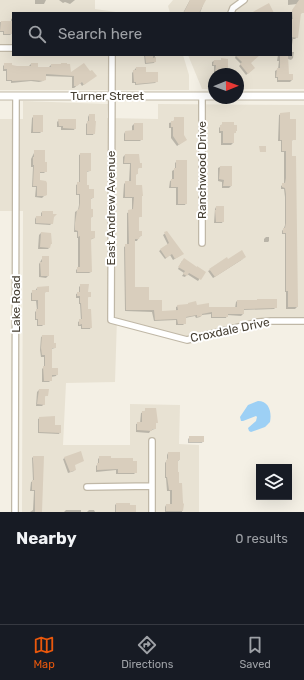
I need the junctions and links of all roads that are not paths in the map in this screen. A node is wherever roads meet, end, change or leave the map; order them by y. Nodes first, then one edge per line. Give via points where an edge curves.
1 (244, 0) edge
2 (231, 12) edge
3 (0, 48) edge
4 (12, 48) edge
5 (112, 56) edge
6 (0, 96) edge
7 (16, 96) junction
8 (112, 96) junction
9 (202, 96) junction
10 (208, 96) edge
11 (244, 96) edge
12 (304, 96) edge
13 (202, 243) dead end
14 (111, 320) joint
15 (304, 320) edge
16 (152, 441) dead end
17 (152, 486) junction
18 (86, 487) dead end
19 (15, 512) edge
20 (152, 512) edge

1 - 2 street
3 - 4 street
5 - 8 street, East Andrew Avenue
6 - 7 street, Turner Street
7 - 8 street, Turner Street
7 - 19 street, Lake Road
8 - 9 street, Turner Street
8 - 14 street, East Andrew Avenue
9 - 10 street, Turner Street
9 - 13 street, Ranchwood Drive
11 - 12 street
14 - 15 street, Croxdale Drive via 187,340 258,322
16 - 17 street
17 - 18 street
17 - 20 street

